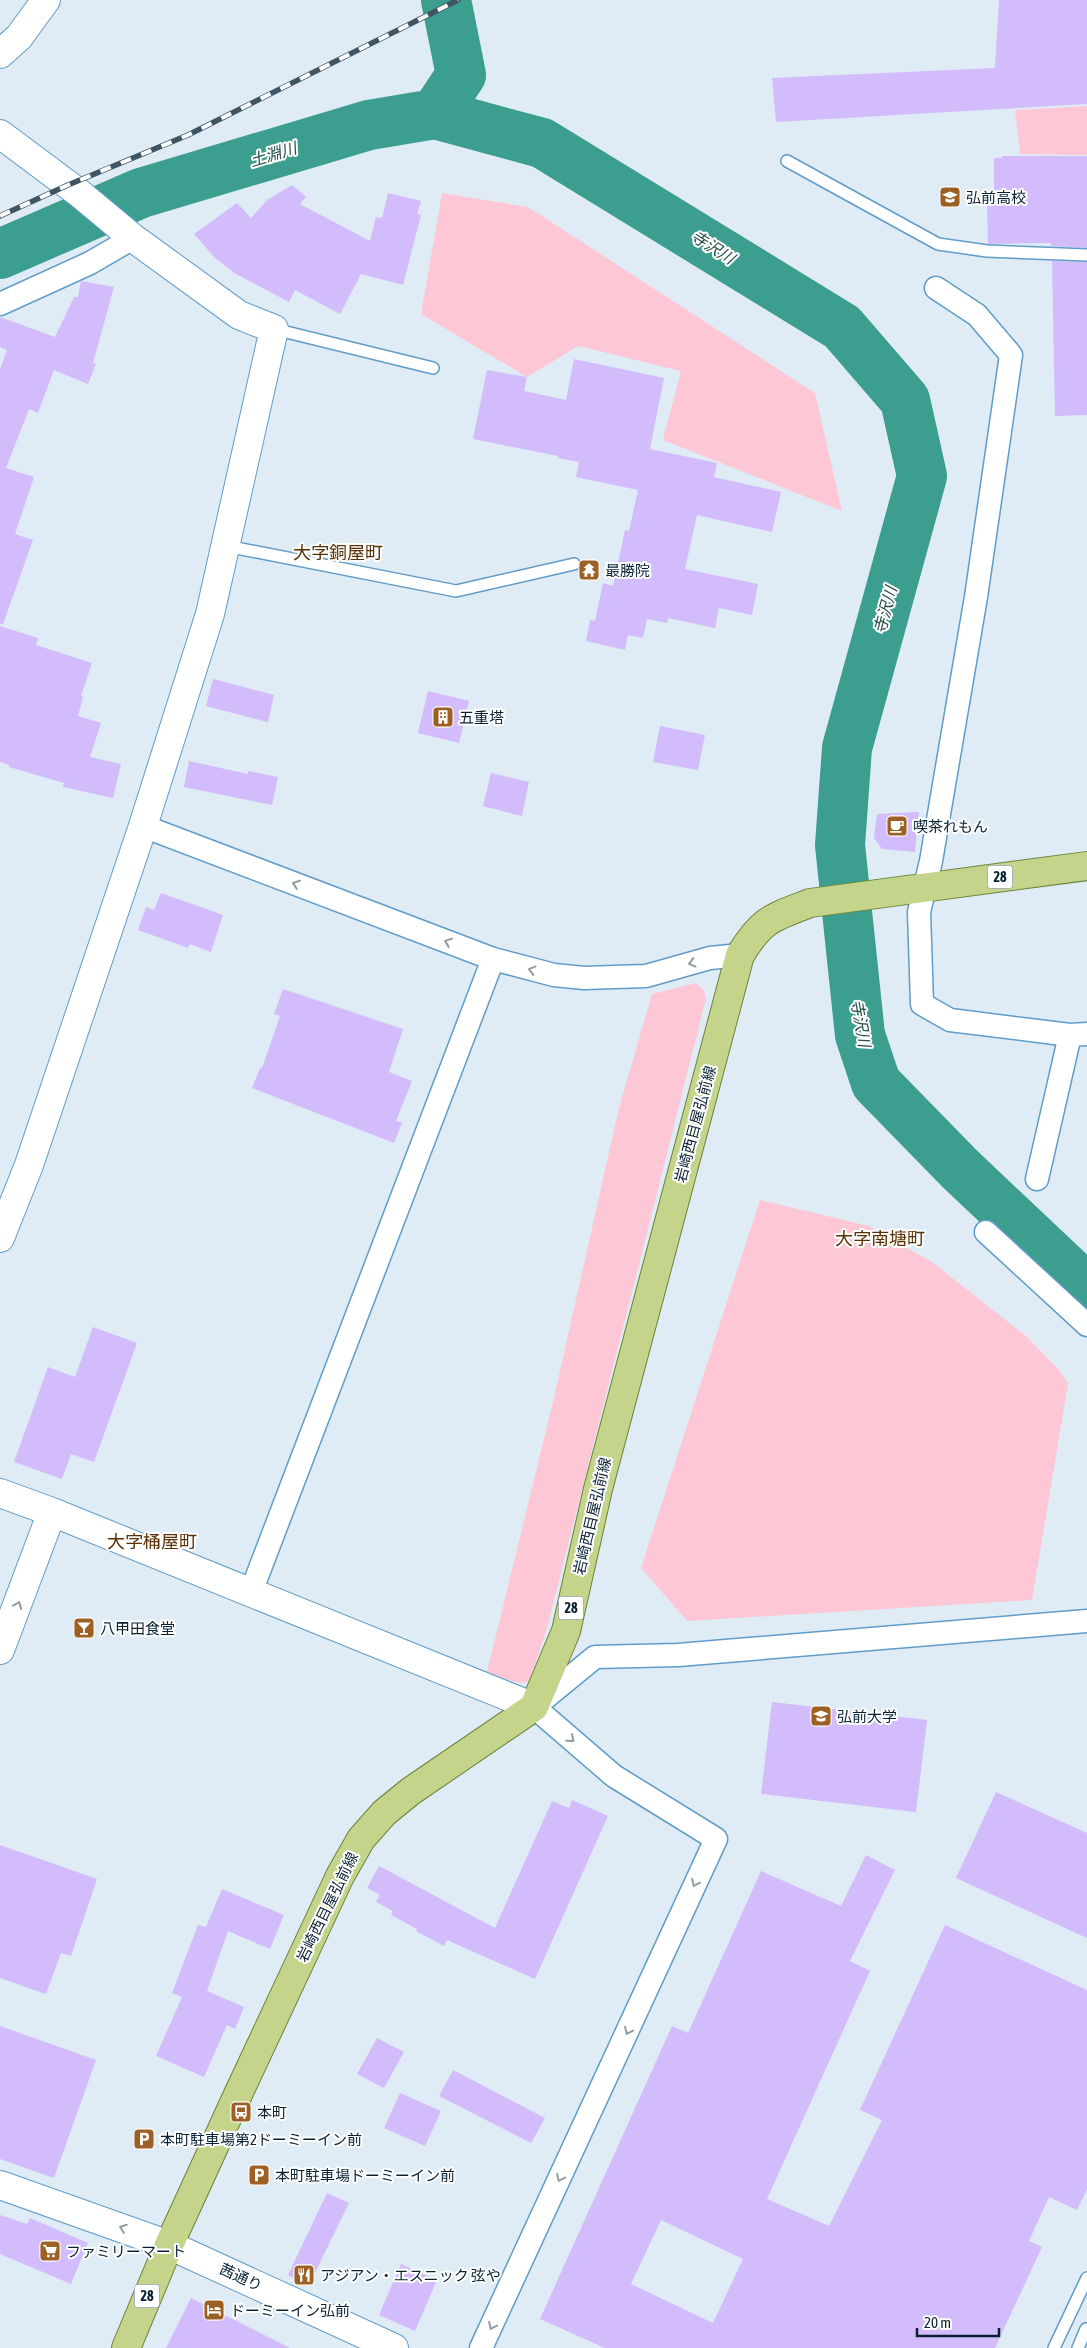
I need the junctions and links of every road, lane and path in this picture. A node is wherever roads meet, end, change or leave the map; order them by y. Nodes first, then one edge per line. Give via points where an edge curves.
1 (46, 0) edge
2 (0, 54) edge
3 (0, 134) edge
4 (787, 161) dead end
5 (133, 238) junction
6 (1087, 255) edge
7 (936, 288) dead end
8 (0, 304) edge
9 (274, 329) junction
10 (433, 368) dead end
11 (225, 546) junction
12 (574, 564) dead end
13 (143, 826) junction
14 (1087, 866) edge
15 (919, 887) junction
16 (740, 955) junction
17 (494, 959) junction
18 (1078, 1035) edge
19 (1037, 1179) dead end
20 (986, 1232) dead end
21 (0, 1238) edge
22 (1087, 1325) edge
23 (0, 1493) edge
24 (52, 1512) junction
25 (251, 1592) junction
26 (1087, 1622) edge
27 (0, 1650) edge
28 (534, 1707) junction
29 (0, 2185) edge
30 (169, 2244) junction
31 (1087, 2278) edge
32 (1086, 2329) edge
33 (126, 2348) edge
34 (394, 2348) edge
35 (481, 2348) edge
36 (1054, 2348) edge
37 (1078, 2348) edge

1 - 2 street via 20,37
3 - 5 street
4 - 6 lane via 938,244 987,251
5 - 8 street
5 - 9 street via 239,315
7 - 15 street via 977,315 1011,355 976,597
9 - 10 lane
9 - 11 street
11 - 12 lane via 456,591
11 - 13 street via 210,614
17 -> 13 street
13 - 21 street via 29,1164
14 - 15 main road, 岩崎西目屋弘前線 / 28
15 - 16 main road, 岩崎西目屋弘前線 / 28 via 817,901 768,920
15 - 18 street via 922,1004 950,1020
16 -> 17 street via 710,958 646,976 584,978 554,975
16 - 28 main road, 岩崎西目屋弘前線 / 28 via 598,1488 566,1631
17 - 25 street
18 - 19 street
20 - 22 street
23 - 24 street
24 - 25 street
27 -> 24 street
25 - 28 street
26 - 28 street via 678,1655 595,1657
28 - 30 main road, 岩崎西目屋弘前線 / 28 via 411,1791 384,1813 362,1839 340,1876
28 -> 35 street via 614,1776 716,1839
30 -> 29 street, 茜通り
30 - 33 main road, 岩崎西目屋弘前線 / 28
30 - 34 street, 茜通り
31 - 36 lane
32 - 37 lane

